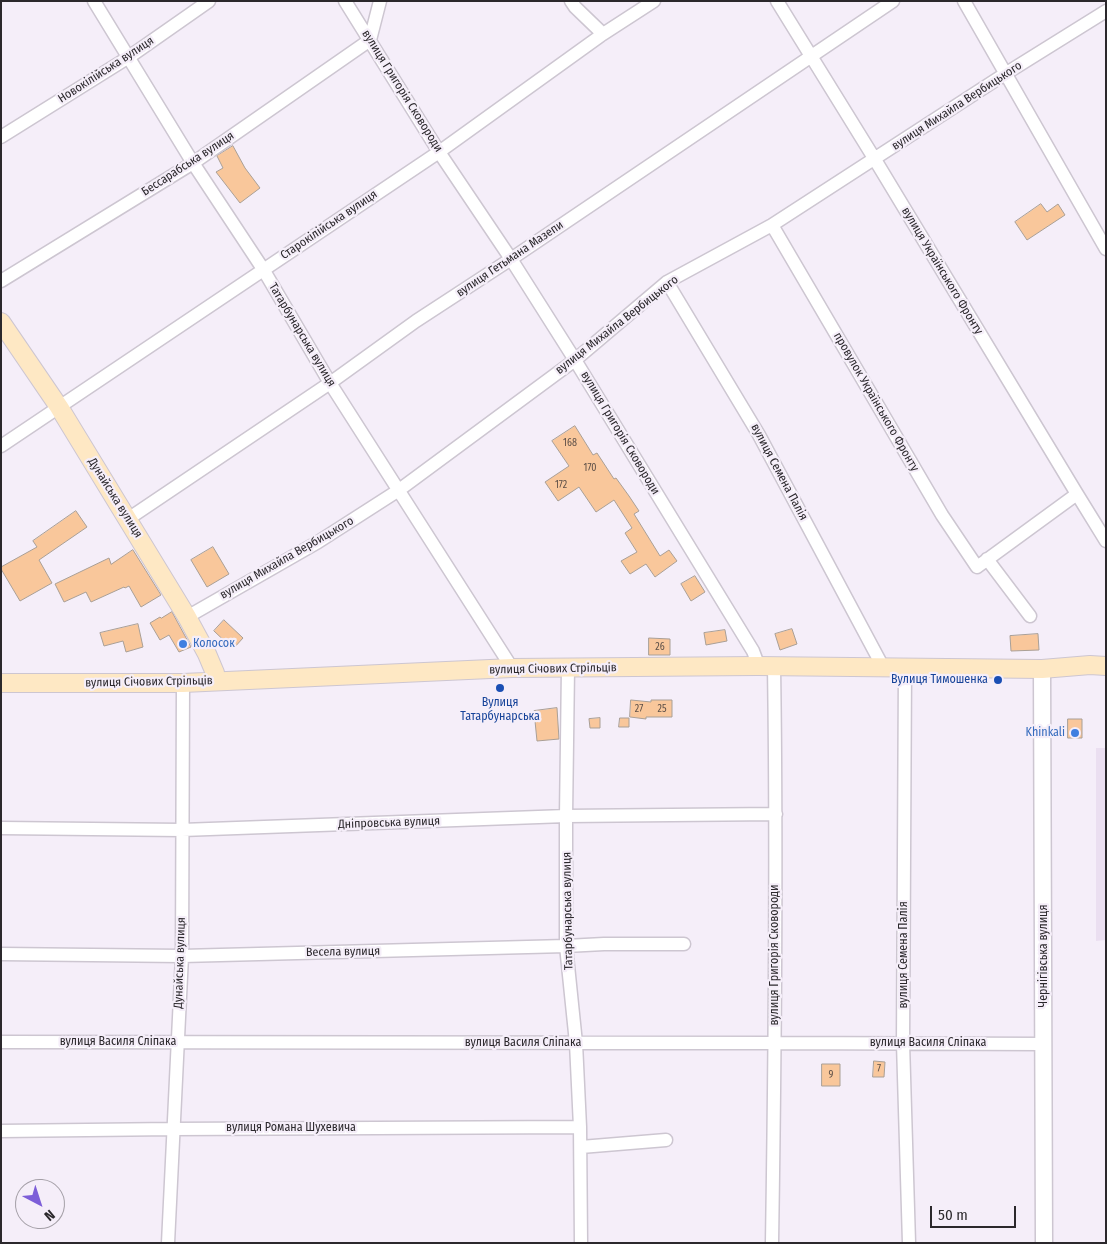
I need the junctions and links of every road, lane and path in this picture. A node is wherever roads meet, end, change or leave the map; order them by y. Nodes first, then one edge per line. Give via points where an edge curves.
1 (94, 1) edge
2 (209, 1) edge
3 (345, 1) edge
4 (380, 1) edge
5 (571, 1) edge
6 (654, 1) edge
7 (776, 1) edge
8 (893, 1) edge
9 (964, 1) edge
10 (1106, 12) edge
11 (603, 34) junction
12 (370, 40) junction
13 (129, 57) junction
14 (812, 57) junction
15 (1005, 74) junction
16 (1, 138) edge
17 (440, 152) junction
18 (874, 158) junction
19 (193, 163) junction
20 (772, 224) junction
21 (1106, 249) edge
22 (511, 259) junction
23 (263, 269) junction
24 (1, 281) edge
25 (668, 282) junction
26 (1, 322) edge
27 (575, 360) junction
28 (330, 382) junction
29 (59, 407) junction
30 (1, 446) edge
31 (399, 490) junction
32 (1077, 494) junction
33 (128, 519) junction
34 (1106, 540) edge
35 (987, 560) junction
36 (187, 616) junction
37 (1030, 616) dead end
38 (1100, 664) edge
39 (765, 667) junction
40 (882, 667) junction
41 (905, 667) junction
42 (512, 668) junction
43 (568, 668) junction
44 (1042, 669) junction
45 (216, 681) junction
46 (1, 682) edge
47 (183, 683) junction
48 (776, 814) junction
49 (566, 816) junction
50 (1, 828) edge
51 (182, 830) junction
52 (684, 944) dead end
53 (566, 946) junction
54 (1, 954) edge
55 (182, 956) junction
56 (1, 1042) edge
57 (177, 1042) junction
58 (576, 1043) junction
59 (775, 1043) junction
60 (903, 1043) junction
61 (1044, 1044) junction
62 (580, 1127) junction
63 (173, 1129) junction
64 (1, 1131) edge
65 (666, 1140) dead end
66 (581, 1147) junction
67 (168, 1243) edge
68 (581, 1243) edge
69 (772, 1243) edge
70 (909, 1243) edge
71 (1044, 1243) edge

1 - 13 street, Татарбунарська вулиця
2 - 13 street, Новокілійська вулиця
3 - 12 street, вулиця Григорія Сковороди
4 - 12 street
5 - 11 street
6 - 11 street, Старокілійська вулиця
7 - 14 street, вулиця Українського Фронту
8 - 14 street, вулиця Гетьмана Мазепи
9 - 15 street
10 - 15 street, вулиця Михайла Вербицького
11 - 17 street, Старокілійська вулиця
12 - 17 street, вулиця Григорія Сковороди
12 - 19 street, Бессарабська вулиця
13 - 16 street, Новокілійська вулиця
13 - 19 street, Татарбунарська вулиця
14 - 18 street, вулиця Українського Фронту
14 - 22 street, вулиця Гетьмана Мазепи
15 - 18 street, вулиця Михайла Вербицького
15 - 21 street
17 - 22 street, вулиця Григорія Сковороди
17 - 23 street, Старокілійська вулиця
18 - 20 street, вулиця Михайла Вербицького
18 - 32 street, вулиця Українського Фронту
19 - 23 street, Татарбунарська вулиця
19 - 24 street, Бессарабська вулиця
20 - 25 street, вулиця Михайла Вербицького
20 - 35 street, провулок Українського Фронту via 942,515 977,567
22 - 27 street, вулиця Григорія Сковороди
22 - 28 street, вулиця Гетьмана Мазепи
23 - 28 street, Татарбунарська вулиця
23 - 29 street, Старокілійська вулиця
25 - 27 street, вулиця Михайла Вербицького
25 - 40 street, вулиця Семена Палія via 759,435
26 - 29 main road, Дунайська вулиця
27 - 31 street, вулиця Михайла Вербицького
27 - 39 street, вулиця Григорія Сковороди via 756,659
28 - 31 street, Татарбунарська вулиця
28 - 33 street, вулиця Гетьмана Мазепи
29 - 30 street, Старокілійська вулиця
29 - 33 main road, Дунайська вулиця
31 - 36 street, вулиця Михайла Вербицького via 318,542
31 - 42 street, Татарбунарська вулиця
32 - 34 street, вулиця Українського Фронту
32 - 35 street
33 - 36 main road, Дунайська вулиця
35 - 37 street
36 - 45 main road, Дунайська вулиця via 207,654
38 - 44 main road, вулиця Січових Стрільців
39 - 40 main road, вулиця Січових Стрільців
39 - 43 main road, вулиця Січових Стрільців
39 - 48 street, вулиця Григорія Сковороди
40 - 41 main road, вулиця Січових Стрільців
41 - 44 main road, вулиця Січових Стрільців
41 - 60 street, вулиця Семена Палія
42 - 43 main road, вулиця Січових Стрільців
42 - 45 main road, вулиця Січових Стрільців
43 - 49 street, Татарбунарська вулиця
44 - 61 street, Чернігівська вулиця
45 - 47 main road, вулиця Січових Стрільців
46 - 47 main road, вулиця Січових Стрільців
47 - 51 street, Дунайська вулиця
48 - 49 street, Дніпровська вулиця
48 - 59 street, вулиця Григорія Сковороди
49 - 51 street, Дніпровська вулиця
49 - 53 street, Татарбунарська вулиця
50 - 51 street, Дніпровська вулиця
51 - 55 street, Дунайська вулиця
52 - 53 street, Весела вулиця
53 - 55 street, Весела вулиця
53 - 58 street, Татарбунарська вулиця
54 - 55 street, Весела вулиця
55 - 57 street, Дунайська вулиця
56 - 57 street, вулиця Василя Сліпака
57 - 58 street, вулиця Василя Сліпака
57 - 63 street, Дунайська вулиця
58 - 59 street, вулиця Василя Сліпака
58 - 62 street, Татарбунарська вулиця
59 - 60 street, вулиця Василя Сліпака
59 - 69 street, вулиця Григорія Сковороди
60 - 61 street, вулиця Василя Сліпака
60 - 70 street, вулиця Семена Палія
61 - 71 street, Чернігівська вулиця
62 - 63 street, вулиця Романа Шухевича
62 - 66 street, Татарбунарська вулиця
63 - 64 street, вулиця Романа Шухевича
63 - 67 street, Дунайська вулиця
65 - 66 street
66 - 68 street, Татарбунарська вулиця

